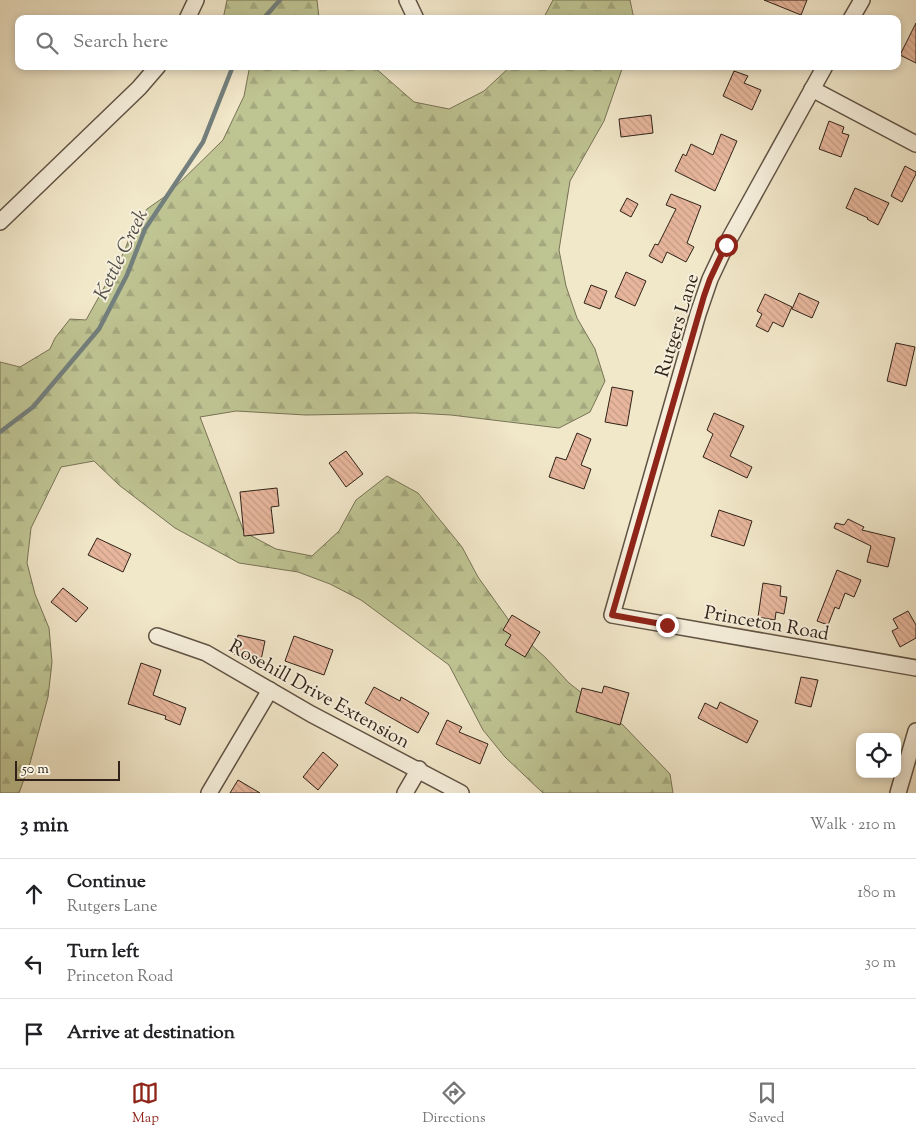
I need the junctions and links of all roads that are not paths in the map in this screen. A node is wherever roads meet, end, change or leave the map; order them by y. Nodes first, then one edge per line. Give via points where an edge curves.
1 (196, 0) edge
2 (407, 0) edge
3 (862, 0) edge
4 (189, 15) edge
5 (414, 15) edge
6 (853, 15) edge
7 (155, 70) edge
8 (823, 70) edge
9 (812, 89) junction
10 (916, 144) edge
11 (0, 222) edge
12 (612, 615) joint
13 (157, 636) dead end
14 (916, 668) edge
15 (270, 690) junction
16 (916, 731) edge
17 (418, 769) junction
18 (209, 793) edge
19 (405, 793) edge
20 (461, 793) edge
21 (898, 793) edge

1 - 4 street
2 - 5 street
3 - 6 street
7 - 11 street
8 - 9 street, Rutgers Lane
9 - 10 street
9 - 12 street, Rutgers Lane via 710,279
12 - 14 street, Princeton Road
13 - 15 street, Rosehill Drive Extension via 206,653
15 - 17 street, Rosehill Drive Extension
15 - 18 street
16 - 21 street
17 - 19 street
17 - 20 street, Rosehill Drive Extension

